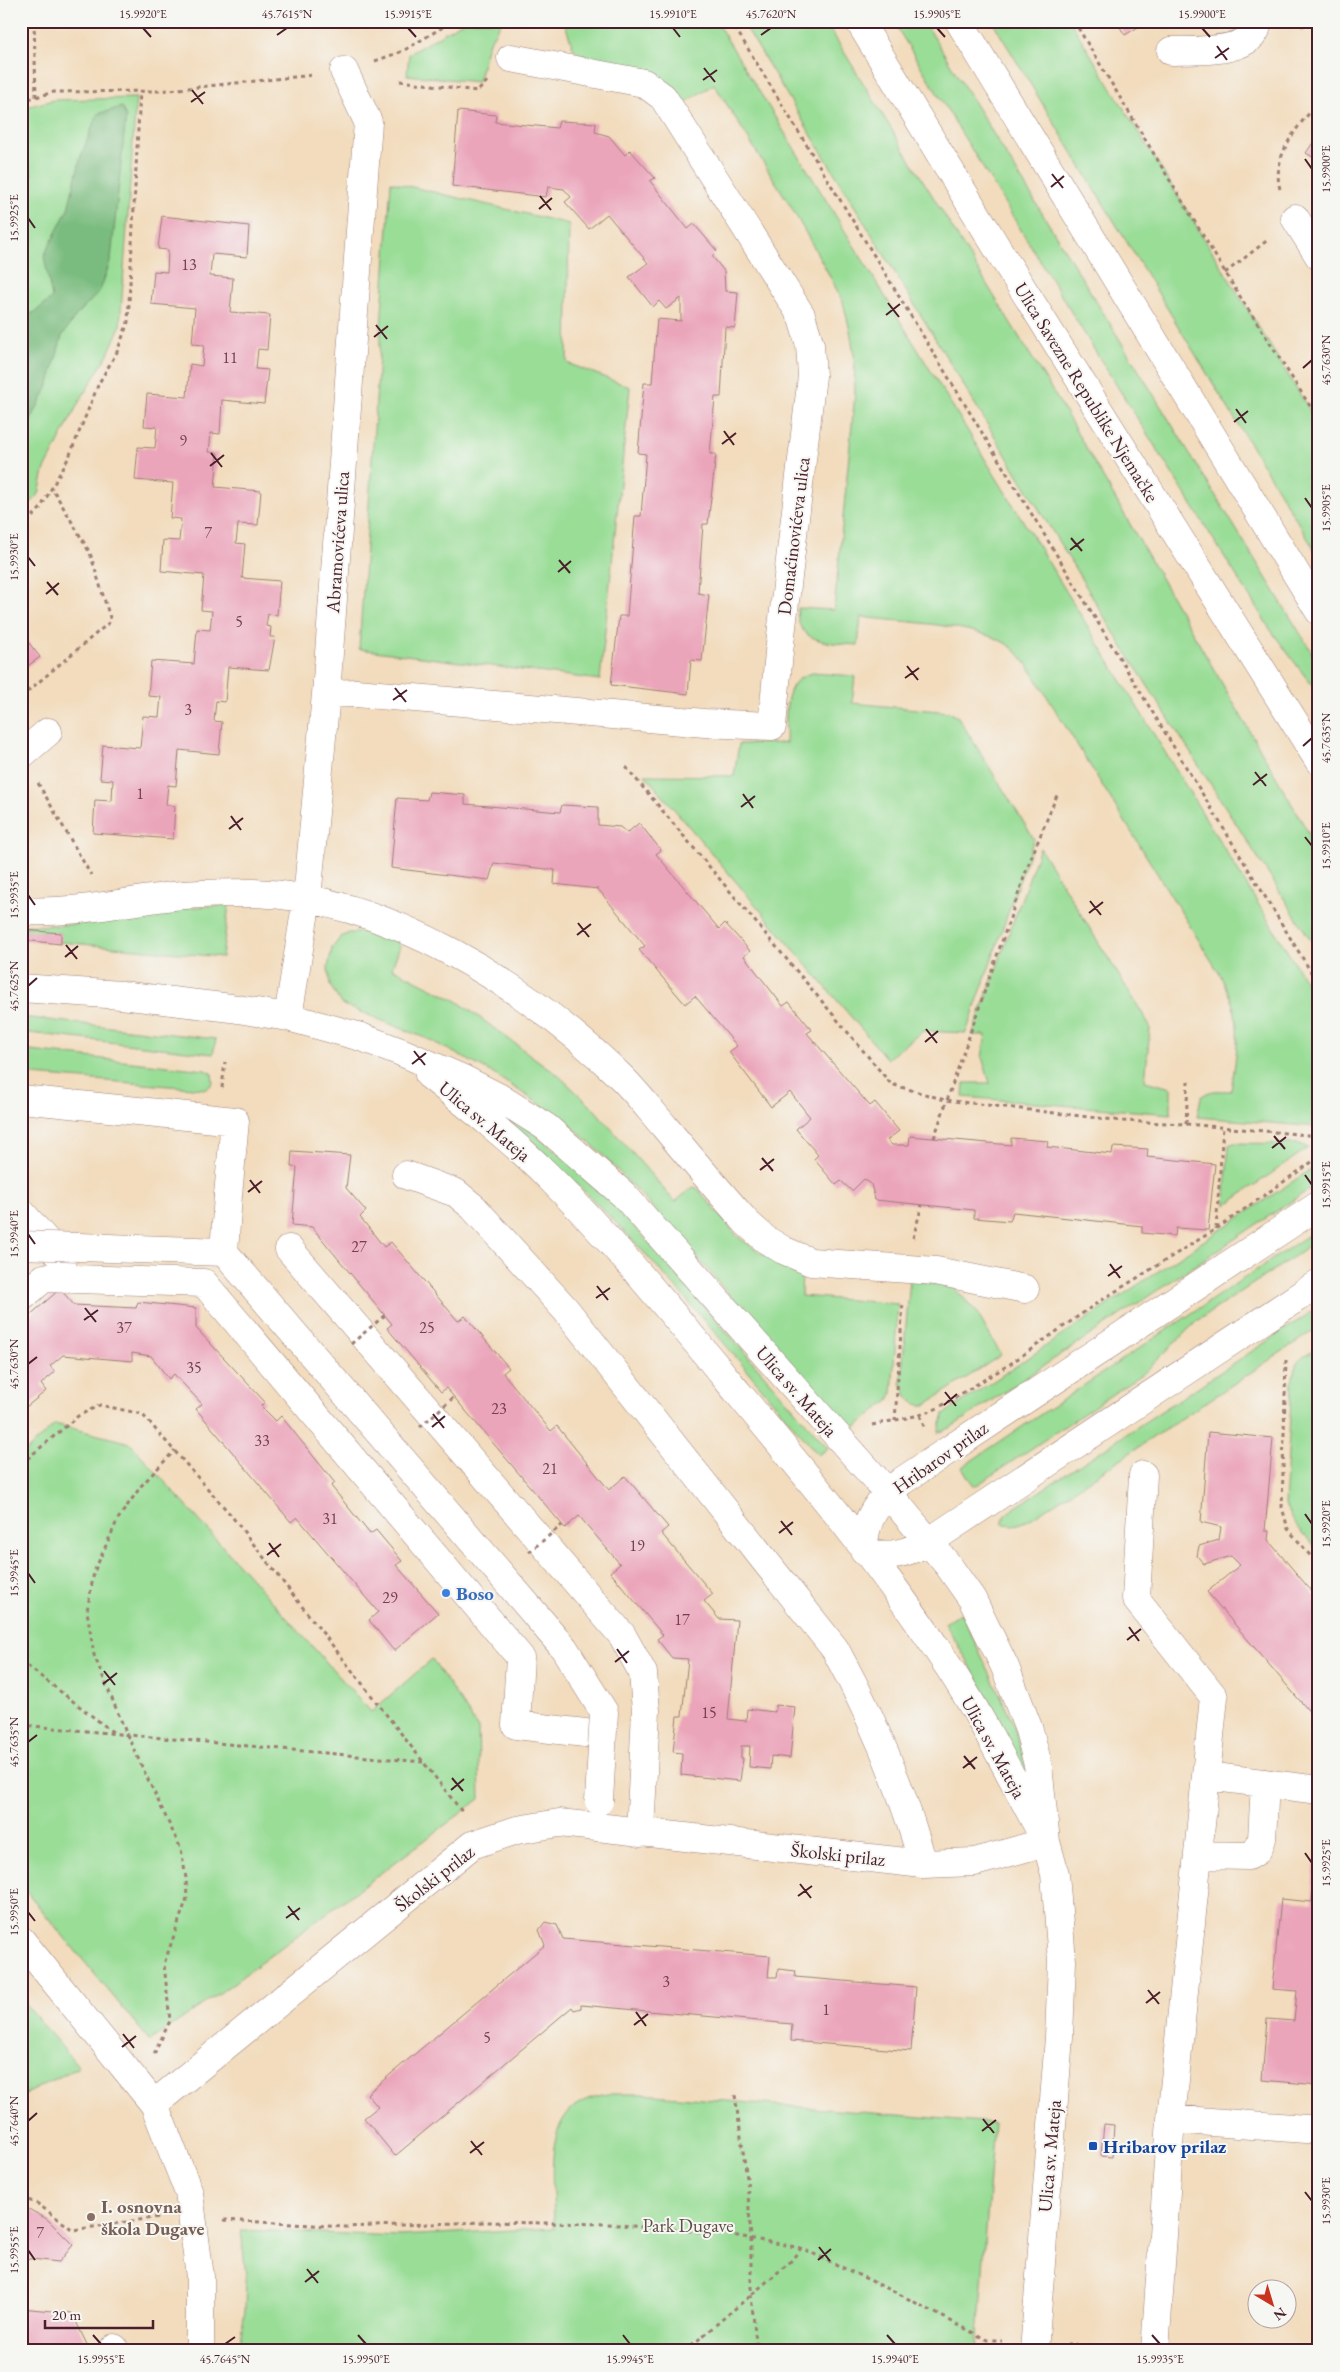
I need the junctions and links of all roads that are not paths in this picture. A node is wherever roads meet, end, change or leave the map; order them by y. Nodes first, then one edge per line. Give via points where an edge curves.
1 (859, 21) edge
2 (959, 21) edge
3 (1253, 21) edge
4 (1171, 51) dead end
5 (511, 58) road end
6 (344, 71) road end
7 (1295, 218) road end
8 (1319, 256) edge
9 (1319, 611) edge
10 (326, 694) junction
11 (48, 732) dead end
12 (21, 755) edge
13 (1319, 761) edge
14 (307, 899) junction
15 (21, 911) edge
16 (21, 988) edge
17 (288, 1017) junction
18 (401, 1052) junction
19 (21, 1099) edge
20 (406, 1175) dead end
21 (1319, 1205) edge
22 (21, 1212) edge
23 (21, 1245) edge
24 (289, 1249) dead end
25 (224, 1252) junction
26 (79, 1279) junction
27 (1319, 1283) edge
28 (1025, 1289) dead end
29 (21, 1298) edge
30 (1143, 1475) dead end
31 (888, 1493) junction
32 (930, 1541) junction
33 (864, 1551) junction
34 (585, 1734) tunnel mouth
35 (1206, 1776) junction
36 (1265, 1783) junction
37 (1319, 1790) edge
38 (598, 1814) junction
39 (640, 1833) junction
40 (1046, 1842) junction
41 (1198, 1855) junction
42 (923, 1864) junction
43 (21, 1940) edge
44 (154, 2104) junction
45 (1171, 2119) junction
46 (1319, 2130) edge
47 (200, 2351) edge
48 (1034, 2351) edge
49 (1155, 2351) edge

1 - 13 street, Ulica Savezne Republike Njemačke via 999,251
2 - 9 street
3 - 4 street via 1256,30 1248,41 1223,49
5 - 10 street, Domaćinovićeva ulica via 644,83 663,97 801,315 810,345 812,376 772,726
6 - 10 street, Abramovićeva ulica via 368,122
7 - 8 street
10 - 14 street, Abramovićeva ulica
11 - 12 street
14 - 15 street via 255,893 174,896 97,908
14 - 17 street, Abramovićeva ulica
14 - 28 street via 403,928 526,997 623,1079 747,1223 783,1250 811,1262 936,1271
16 - 17 street, Ulica sv. Mateja via 121,994
17 - 18 street, Ulica sv. Mateja
18 - 31 street, Ulica sv. Mateja via 500,1098 575,1150 624,1195
18 - 33 street, Ulica sv. Mateja via 484,1118 593,1222 808,1477
19 - 25 street, bridge via 235,1121
20 - 42 street via 456,1194 500,1236 566,1310 835,1649 862,1697 888,1759 908,1810
21 - 31 street, Hribarov prilaz via 939,1455
22 - 26 street
23 - 25 street, bridge
24 - 39 street via 622,1635 643,1673 646,1711 635,1740
25 - 38 street, bridge via 564,1648 604,1712
26 - 29 street via 44,1278
26 - 34 street via 204,1283 520,1657 516,1725
27 - 32 street
30 - 35 street via 1136,1599 1214,1697
31 - 32 street, Ulica sv. Mateja
31 - 33 street, Hribarov prilaz via 868,1520
32 - 33 street via 896,1555
32 - 40 street, Ulica sv. Mateja via 972,1599 1012,1685 1038,1764
33 - 40 street, Ulica sv. Mateja via 949,1668 982,1721
35 - 36 street
35 - 41 street
36 - 37 street
36 - 41 street via 1262,1839 1257,1852 1249,1856
38 - 39 street, Školski prilaz
38 - 44 street, Školski prilaz via 517,1830 472,1845
39 - 42 street, Školski prilaz
40 - 42 street, Školski prilaz via 975,1862
40 - 48 street, Ulica sv. Mateja via 1055,1874 1062,1961
41 - 45 street
43 - 44 street
44 - 47 street via 188,2193 200,2277
45 - 46 street
45 - 49 street

